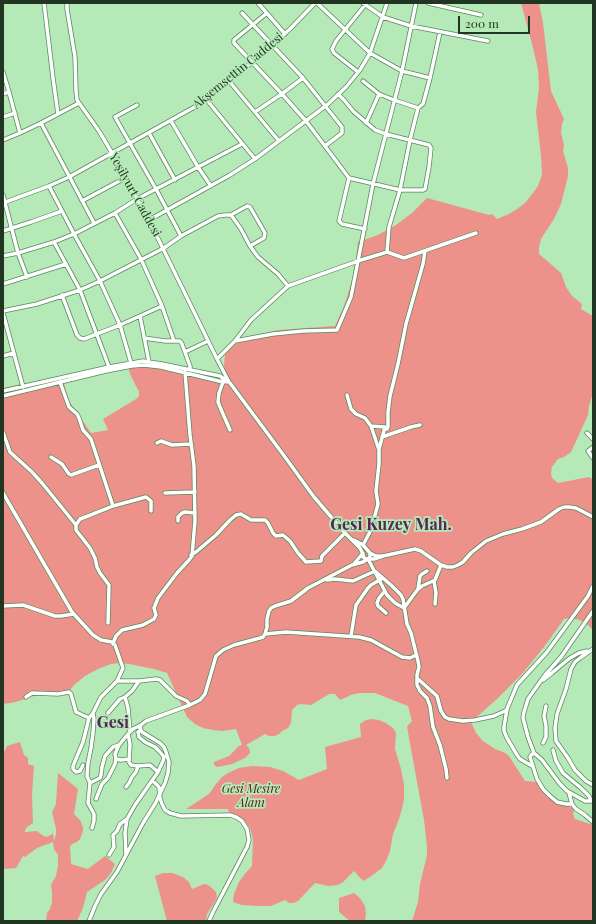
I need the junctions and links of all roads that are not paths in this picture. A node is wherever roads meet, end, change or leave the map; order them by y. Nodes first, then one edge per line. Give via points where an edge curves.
1 (44, 3) edge
2 (68, 3) edge
3 (258, 3) edge
4 (316, 3) edge
5 (387, 3) edge
6 (416, 3) edge
7 (428, 3) edge
8 (364, 4) edge
9 (242, 13) dead end
10 (267, 13) junction
11 (481, 15) dead end
12 (383, 17) junction
13 (253, 25) junction
14 (412, 26) junction
15 (345, 30) junction
16 (440, 32) junction
17 (285, 34) junction
18 (488, 41) dead end
19 (272, 45) junction
20 (370, 53) junction
21 (252, 63) junction
22 (3, 71) edge
23 (402, 71) junction
24 (358, 72) junction
25 (303, 78) junction
26 (430, 78) junction
27 (229, 81) junction
28 (363, 81) dead end
29 (9, 92) junction
30 (3, 94) edge
31 (282, 94) junction
32 (338, 94) junction
33 (379, 94) junction
34 (206, 99) junction
35 (394, 100) junction
36 (79, 103) junction
37 (137, 105) dead end
38 (326, 106) junction
39 (418, 108) junction
40 (255, 112) junction
41 (15, 114) junction
42 (58, 114) junction
43 (3, 117) edge
44 (171, 121) junction
45 (306, 121) junction
46 (41, 123) junction
47 (366, 123) junction
48 (20, 132) junction
49 (149, 133) junction
50 (386, 134) junction
51 (3, 140) edge
52 (410, 140) junction
53 (279, 141) junction
54 (130, 143) junction
55 (242, 144) junction
56 (325, 146) junction
57 (112, 153) junction
58 (255, 159) junction
59 (198, 167) junction
60 (69, 177) junction
61 (125, 178) junction
62 (349, 178) junction
63 (175, 180) junction
64 (373, 184) junction
65 (49, 186) junction
66 (210, 186) junction
67 (156, 189) junction
68 (400, 190) junction
69 (3, 195) edge
70 (138, 199) junction
71 (82, 201) junction
72 (4, 203) edge
73 (167, 210) junction
74 (62, 211) junction
75 (115, 213) junction
76 (231, 215) junction
77 (149, 220) junction
78 (94, 223) junction
79 (12, 228) junction
80 (365, 230) junction
81 (3, 231) edge
82 (476, 232) dead end
83 (74, 234) junction
84 (181, 236) junction
85 (54, 242) junction
86 (250, 246) junction
87 (164, 248) junction
88 (424, 251) junction
89 (387, 252) junction
90 (18, 253) junction
91 (3, 256) edge
92 (141, 260) junction
93 (358, 261) junction
94 (66, 264) junction
95 (27, 277) junction
96 (100, 281) junction
97 (3, 284) edge
98 (288, 286) junction
99 (80, 290) junction
100 (62, 295) junction
101 (162, 306) junction
102 (3, 312) edge
103 (140, 316) junction
104 (120, 325) junction
105 (97, 334) junction
106 (144, 338) junction
107 (174, 341) junction
108 (208, 341) junction
109 (235, 341) junction
110 (185, 352) junction
111 (14, 353) junction
112 (3, 356) edge
113 (217, 359) junction
114 (149, 362) junction
115 (131, 363) junction
116 (109, 367) junction
117 (190, 370) junction
118 (185, 372) junction
119 (60, 382) junction
120 (223, 382) junction
121 (230, 383) junction
122 (23, 387) junction
123 (3, 391) edge
124 (347, 395) dead end
125 (3, 396) edge
126 (420, 425) dead end
127 (371, 426) junction
128 (384, 428) junction
129 (230, 430) dead end
130 (3, 432) edge
131 (587, 433) dead end
132 (382, 437) junction
133 (593, 439) edge
134 (157, 443) dead end
135 (191, 444) junction
136 (593, 447) edge
137 (379, 450) junction
138 (51, 457) dead end
139 (593, 458) edge
140 (99, 465) junction
141 (195, 492) junction
142 (3, 493) edge
143 (165, 494) dead end
144 (113, 506) junction
145 (151, 511) dead end
146 (195, 512) junction
147 (593, 517) edge
148 (178, 521) dead end
149 (76, 525) junction
150 (344, 534) junction
151 (350, 538) junction
152 (363, 545) junction
153 (370, 553) junction
154 (363, 554) junction
155 (191, 555) junction
156 (383, 556) junction
157 (368, 559) junction
158 (352, 565) junction
159 (441, 565) junction
160 (375, 571) junction
161 (427, 571) dead end
162 (384, 578) junction
163 (379, 581) junction
164 (434, 581) junction
165 (318, 582) junction
166 (593, 586) edge
167 (418, 589) junction
168 (384, 592) junction
169 (435, 604) dead end
170 (3, 606) edge
171 (404, 608) junction
172 (593, 611) edge
173 (386, 613) dead end
174 (74, 614) junction
175 (108, 623) dead end
176 (265, 634) junction
177 (351, 636) junction
178 (114, 644) junction
179 (592, 649) edge
180 (416, 655) junction
181 (417, 678) junction
182 (117, 681) junction
183 (139, 681) junction
184 (539, 683) junction
185 (26, 697) dead end
186 (125, 697) junction
187 (190, 705) junction
188 (546, 706) dead end
189 (507, 710) junction
190 (108, 712) dead end
191 (93, 713) junction
192 (89, 718) junction
193 (141, 725) junction
194 (141, 730) junction
195 (129, 733) junction
196 (543, 743) dead end
197 (120, 744) junction
198 (553, 750) dead end
199 (534, 753) junction
200 (116, 759) junction
201 (129, 759) junction
202 (83, 765) dead end
203 (138, 766) junction
204 (532, 766) junction
205 (158, 772) junction
206 (110, 774) junction
207 (100, 778) junction
208 (447, 778) dead end
209 (582, 778) junction
210 (153, 781) junction
211 (90, 783) junction
212 (577, 785) junction
213 (593, 786) edge
214 (126, 787) dead end
215 (569, 793) junction
216 (159, 795) junction
217 (96, 799) dead end
218 (592, 801) edge
219 (572, 804) junction
220 (127, 820) junction
221 (593, 822) edge
222 (92, 828) dead end
223 (109, 855) dead end
224 (126, 855) junction
225 (89, 921) edge
226 (210, 921) edge

1 - 42 street
2 - 36 street, Yeşilyurt Caddesi
3 - 10 street
4 - 15 street
4 - 17 street, Akşemsettin Caddesi
5 - 12 street
6 - 14 street
7 - 11 street
8 - 12 street
8 - 15 street
9 - 13 street
10 - 13 street
10 - 17 street
12 - 14 street
12 - 20 street
13 - 19 street
13 - 21 street via 233,42
14 - 16 street
14 - 23 street
15 - 20 street
15 - 24 street via 332,50
16 - 18 street
16 - 26 street
17 - 19 street, Akşemsettin Caddesi
19 - 21 street, Akşemsettin Caddesi
19 - 25 street
20 - 23 street
20 - 24 street
21 - 27 street, Akşemsettin Caddesi
21 - 31 street
22 - 29 street
23 - 26 street
23 - 35 street
24 - 32 street
25 - 31 street
25 - 38 street
26 - 39 street via 423,104
27 - 34 street, Akşemsettin Caddesi
27 - 40 street
28 - 33 street
29 - 30 street
29 - 41 street
31 - 40 street
31 - 45 street
32 - 38 street
32 - 47 street
33 - 35 street
33 - 47 street
34 - 44 street, Akşemsettin Caddesi
34 - 55 street
35 - 39 street
35 - 50 street
36 - 42 street
36 - 57 street, Yeşilyurt Caddesi
37 - 54 street via 115,117
38 - 45 street
38 - 56 street via 342,127 342,133
39 - 52 street
40 - 53 street
41 - 43 street
41 - 48 street
42 - 46 street
44 - 49 street, Akşemsettin Caddesi
44 - 59 street
45 - 53 street
45 - 56 street
46 - 48 street
46 - 60 street
47 - 50 street
48 - 51 street
49 - 54 street, Akşemsettin Caddesi
49 - 63 street
50 - 52 street
50 - 64 street
52 - 68 street
52 - 68 street via 427,144 431,148 426,187 423,190
53 - 58 street
54 - 57 street, Akşemsettin Caddesi
54 - 67 street
55 - 58 street
55 - 59 street
56 - 62 street
57 - 60 street, Akşemsettin Caddesi
57 - 61 street, Yeşilyurt Caddesi
58 - 66 street
59 - 63 street
59 - 66 street
60 - 65 street, Akşemsettin Caddesi
60 - 71 street
61 - 70 street, Yeşilyurt Caddesi
61 - 71 street
62 - 64 street
62 - 80 street via 339,221
63 - 67 street
64 - 68 street
64 - 80 street
65 - 72 street, Akşemsettin Caddesi
65 - 74 street
66 - 73 street
67 - 70 street
67 - 73 street
68 - 89 street via 389,227
69 - 72 street
70 - 75 street
70 - 77 street, Yeşilyurt Caddesi
71 - 78 street
72 - 79 street
73 - 77 street
73 - 84 street
74 - 79 street
74 - 83 street
75 - 78 street
75 - 92 street
76 - 84 street via 218,216
76 - 86 street
76 - 86 street via 248,206 254,213 265,235
77 - 87 street, Yeşilyurt Caddesi
78 - 83 street
79 - 81 street
79 - 90 street
80 - 93 street
82 - 88 street
83 - 85 street
83 - 96 street
84 - 87 street
85 - 90 street
85 - 94 street
86 - 98 street
87 - 92 street
87 - 108 street, Yeşilyurt Caddesi
88 - 89 street via 404,258
88 - 128 street via 390,396 388,427
89 - 93 street
90 - 91 street
90 - 95 street
92 - 96 street
92 - 101 street
93 - 98 street
93 - 109 street via 351,297 337,330 273,334
94 - 95 street
94 - 99 street
95 - 97 street
96 - 99 street
96 - 104 street
98 - 109 street via 251,320
99 - 100 street
99 - 105 street
100 - 102 street
100 - 105 street via 78,337
101 - 103 street
101 - 107 street
102 - 111 street
103 - 104 street
103 - 106 street
104 - 105 street
104 - 115 street
105 - 116 street
106 - 107 street
106 - 114 street
107 - 110 street via 179,340
108 - 110 street
108 - 113 street, Yeşilyurt Caddesi
109 - 113 street
110 - 117 street
111 - 112 street
111 - 122 street
113 - 121 street, Yeşilyurt Caddesi
114 - 115 street
114 - 117 street
115 - 116 street
116 - 122 street
117 - 121 street via 220,376
118 - 119 street via 144,364
118 - 120 street
118 - 135 street
119 - 125 street
119 - 140 street via 69,407 77,414 83,430 91,439
120 - 121 street
120 - 129 street via 218,402
121 - 150 street, Yeşilyurt Caddesi via 314,498
122 - 123 street
124 - 127 street via 351,409 365,418
126 - 132 street
127 - 128 street
127 - 137 street
128 - 132 street
130 - 149 street via 10,452 42,483
131 - 133 street
132 - 137 street
134 - 135 street via 162,441 172,445
135 - 141 street
136 - 139 street via 588,451
137 - 152 street via 380,464 376,491 378,504 372,530
138 - 140 street via 62,464 71,475
140 - 144 street
141 - 143 street
141 - 146 street
142 - 174 street
144 - 145 street via 146,497 151,501
144 - 149 street via 82,518
146 - 148 street via 182,513
146 - 155 street
147 - 159 street via 576,508 559,509 541,522 486,541 458,565
149 - 175 street via 76,530 90,548 99,571 109,585
150 - 151 street, Yeşilyurt Caddesi
150 - 155 street via 322,556 321,561 306,562 284,535 276,536 273,533 265,520 251,520 241,514 233,517
151 - 152 street
151 - 154 street
152 - 153 street
153 - 154 street via 366,551
153 - 156 street
153 - 157 street
154 - 157 street via 364,558
154 - 158 street
155 - 178 street via 158,598 154,618 143,625 122,630 116,636
156 - 157 street
156 - 159 street via 415,549
157 - 158 street
157 - 160 street
158 - 165 street
159 - 164 street
160 - 162 street
160 - 163 street
160 - 165 street via 353,581 335,579
161 - 167 street via 420,575
162 - 163 street
162 - 171 street via 401,595
163 - 168 street
163 - 177 street via 368,588 356,605
164 - 167 street
164 - 169 street
165 - 176 street via 291,601 271,608
166 - 189 street via 547,652 517,685
167 - 171 street
168 - 171 street
168 - 173 street via 377,603
170 - 174 street via 23,605 57,616
171 - 180 street
172 - 184 street
174 - 178 street via 93,635
176 - 177 street via 286,632
176 - 187 street via 260,638 234,645 216,656 205,694
177 - 180 street via 368,639 402,657 410,658
178 - 182 street via 124,668
179 - 184 street via 570,658
179 - 209 street via 575,662 571,669 555,728 556,741
180 - 181 street via 419,667
181 - 189 street via 436,695 441,711 449,719 474,720
181 - 208 street via 418,687 430,706
182 - 183 street
182 - 191 street via 101,697
183 - 186 street
183 - 187 street via 160,680 176,696
184 - 199 street via 528,699 523,718
185 - 192 street via 32,693 69,692 76,712
186 - 190 street
186 - 195 street
187 - 193 street via 146,720
188 - 196 street via 546,737
189 - 204 street via 504,731 507,738 520,759
191 - 192 street
191 - 211 street via 87,776
192 - 202 street via 73,769 76,772 80,771
193 - 194 street
193 - 195 street
194 - 205 street via 138,732 139,737 155,747 164,757
194 - 216 street via 160,743 169,762 165,783
195 - 197 street
195 - 201 street
197 - 200 street via 115,754
197 - 207 street via 105,756
198 - 212 street via 561,771
199 - 204 street via 530,757
199 - 215 street
200 - 201 street
200 - 206 street
201 - 203 street via 131,765
203 - 205 street via 150,765
203 - 214 street
204 - 219 street via 539,782 551,798
205 - 210 street
206 - 207 street
206 - 217 street via 102,784
207 - 211 street
209 - 212 street
209 - 213 street
210 - 216 street via 159,787
210 - 220 street
211 - 222 street via 88,803 94,814
212 - 218 street
215 - 218 street via 585,801
215 - 219 street
216 - 224 street
216 - 226 street via 166,810 172,814 230,815 242,821 247,829 247,847
219 - 221 street
220 - 223 street via 120,824 118,831 113,835 114,847
220 - 224 street
224 - 225 street via 101,894

